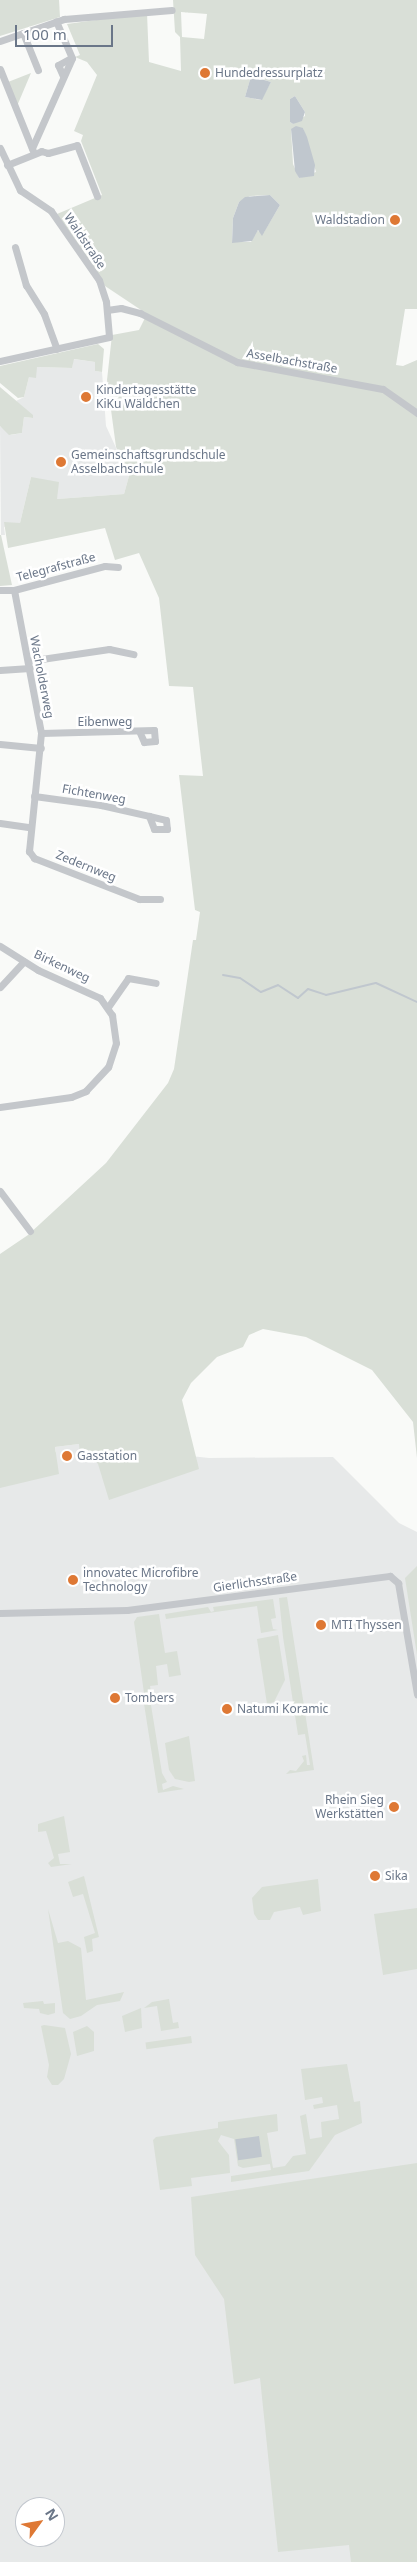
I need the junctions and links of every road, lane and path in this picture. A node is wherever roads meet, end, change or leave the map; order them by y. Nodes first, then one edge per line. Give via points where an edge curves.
1 (172, 10) dead end
2 (56, 22) junction
3 (23, 33) junction
4 (0, 41) edge
5 (0, 69) edge
6 (38, 70) dead end
7 (0, 148) edge
8 (33, 151) junction
9 (7, 165) junction
10 (97, 196) dead end
11 (15, 247) dead end
12 (107, 310) junction
13 (57, 349) junction
14 (0, 361) edge
15 (417, 413) edge
16 (118, 567) dead end
17 (0, 590) edge
18 (14, 590) junction
19 (133, 654) dead end
20 (29, 664) junction
21 (0, 670) edge
22 (41, 733) junction
23 (140, 733) dead end
24 (0, 744) edge
25 (41, 748) junction
26 (34, 796) junction
27 (149, 816) dead end
28 (0, 823) edge
29 (30, 827) junction
30 (160, 899) dead end
31 (0, 946) edge
32 (24, 961) junction
33 (156, 983) dead end
34 (0, 987) edge
35 (108, 1008) junction
36 (0, 1107) edge
37 (0, 1191) edge
38 (30, 1231) dead end
39 (0, 1613) edge
40 (417, 1694) edge

1 - 2 street via 106,13
2 - 3 street
2 - 8 street via 72,58 58,65 63,76
3 - 4 street
3 - 6 street
5 - 8 street
7 - 9 street, Waldstraße
8 - 9 street
8 - 10 street via 76,145
9 - 12 street, Waldstraße via 20,190 51,211 99,280
11 - 13 street via 26,285 44,314
12 - 13 street, Waldstraße via 109,336
12 - 15 street, Asselbachstraße via 122,308 140,313 238,362 383,389
13 - 14 street
16 - 18 street, Telegrafstraße via 105,566
17 - 18 street, Telegrafstraße
18 - 20 street, Wacholderweg
19 - 20 street via 109,649
20 - 21 street
20 - 22 street, Wacholderweg
22 - 23 street, Eibenweg
22 - 25 street, Wacholderweg
24 - 25 street
25 - 26 street, Wacholderweg
26 - 27 street, Fichtenweg via 101,805
26 - 29 street, Wacholderweg
28 - 29 street
29 - 30 street, Zedernweg via 28,849 34,858 139,899
31 - 32 street, Birkenweg
32 - 34 street
32 - 35 street, Birkenweg via 93,993
33 - 35 street via 128,978
35 - 36 street via 116,1043 108,1068 99,1080 71,1097
37 - 38 street
39 - 40 street, Gierlichsstraße via 128,1610 390,1576 398,1583

